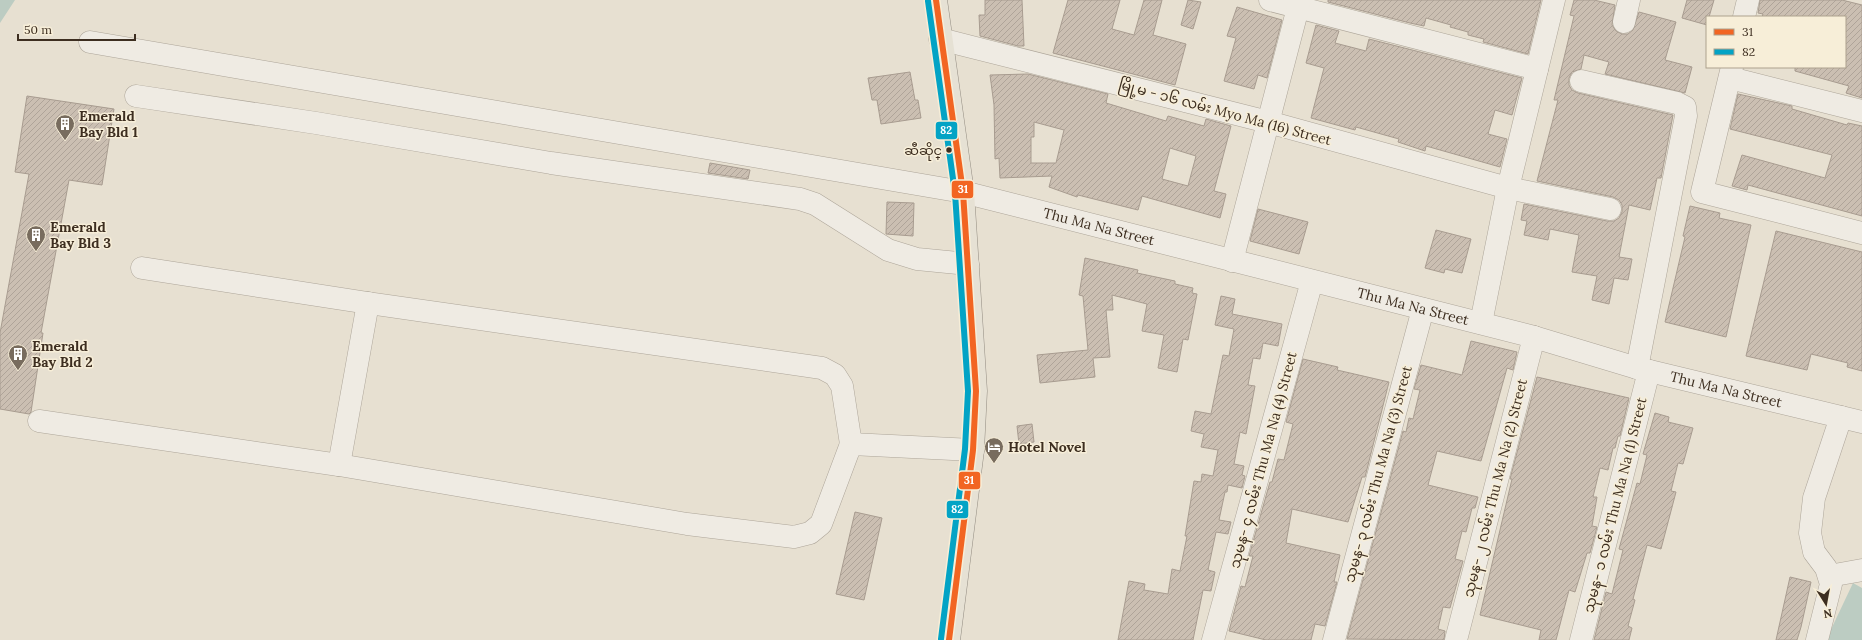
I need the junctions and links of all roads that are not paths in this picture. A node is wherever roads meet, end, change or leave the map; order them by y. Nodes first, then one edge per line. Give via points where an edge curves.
1 (936, 0) edge
2 (1270, 0) edge
3 (1554, 0) edge
4 (1629, 0) edge
5 (1748, 0) edge
6 (1299, 4) edge
7 (1744, 16) edge
8 (1624, 22) dead end
9 (940, 39) junction
10 (90, 42) dead end
11 (1537, 69) junction
12 (1731, 72) edge
13 (1581, 82) dead end
14 (136, 96) dead end
15 (1862, 111) edge
16 (1268, 122) junction
17 (1508, 188) junction
18 (963, 192) junction
19 (1610, 209) dead end
20 (1862, 233) edge
21 (1232, 261) junction
22 (968, 264) junction
23 (142, 268) dead end
24 (1312, 281) junction
25 (368, 304) junction
26 (1423, 308) junction
27 (1481, 323) junction
28 (1534, 337) junction
29 (1643, 369) junction
30 (1852, 419) edge
31 (39, 421) dead end
32 (851, 444) junction
33 (973, 450) junction
34 (339, 465) junction
35 (1862, 570) edge
36 (1828, 576) junction
37 (950, 640) edge
38 (1213, 640) edge
39 (1334, 640) edge
40 (1456, 640) edge
41 (1581, 640) edge
42 (1817, 640) edge

1 - 9 main road
2 - 6 street
3 - 11 street
4 - 8 street
5 - 7 street
6 - 11 street
6 - 16 street
9 - 16 street, မြို့မ - ၁၆ လမ်း Myo Ma (16) Street
9 - 18 main road
10 - 18 street, Thu Ma Na Street
11 - 17 street
12 - 15 street
12 - 20 street via 1702,192
13 - 29 street, သုမန- ၁ လမ်း Thu Ma Na (1) Street via 1677,103 1685,107 1686,116
14 - 22 street via 316,123 551,163 800,199 815,204 888,250 917,259
16 - 17 street, မြို့မ - ၁၆ လမ်း Myo Ma (16) Street
16 - 21 street
17 - 19 street, မြို့မ - ၁၆ လမ်း Myo Ma (16) Street
17 - 27 street
18 - 21 street, Thu Ma Na Street
18 - 22 main road
21 - 24 street, Thu Ma Na Street
22 - 33 main road via 976,391
23 - 25 street
24 - 26 street, Thu Ma Na Street
24 - 38 street, သုမန- ၄ လမ်း Thu Ma Na (4) Street
25 - 32 street via 822,368 835,375 842,386
25 - 34 street
26 - 27 street, Thu Ma Na Street
26 - 39 street, သုမန- ၃ လမ်း Thu Ma Na (3) Street
27 - 28 street, Thu Ma Na Street
28 - 29 street, Thu Ma Na Street
28 - 40 street, သုမန- ၂ လမ်း Thu Ma Na (2) Street
29 - 30 street, Thu Ma Na Street
29 - 41 street, သုမန- ၁ လမ်း Thu Ma Na (1) Street
30 - 36 street via 1814,498 1810,533 1814,552 1826,568
31 - 34 street
32 - 33 street
32 - 34 street via 822,524 810,533 794,537 687,524
33 - 37 main road
35 - 36 street
36 - 42 street via 1831,584

